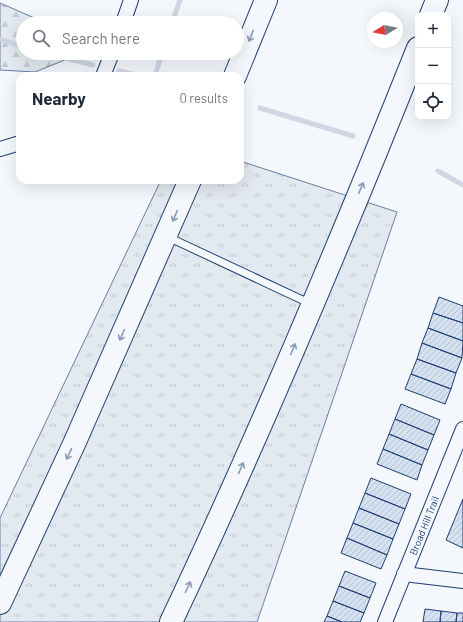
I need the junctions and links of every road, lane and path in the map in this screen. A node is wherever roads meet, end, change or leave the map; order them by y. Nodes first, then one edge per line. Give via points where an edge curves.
1 (131, 0) edge
2 (266, 0) edge
3 (437, 0) edge
4 (432, 12) edge
5 (125, 16) edge
6 (244, 54) edge
7 (415, 55) edge
8 (109, 60) edge
9 (242, 60) edge
10 (105, 72) edge
11 (237, 72) edge
12 (16, 145) edge
13 (0, 149) edge
14 (188, 184) edge
15 (166, 236) junction
16 (312, 305) junction
17 (463, 429) edge
18 (36, 527) junction
19 (404, 574) junction
20 (0, 576) edge
21 (463, 581) edge
22 (0, 603) edge
23 (171, 622) edge
24 (385, 622) edge

1 - 5 street
2 -> 6 highway
3 - 4 highway
16 -> 7 highway
8 - 10 street
9 -> 11 highway
12 - 13 street
14 -> 15 highway
15 - 16 lane
15 -> 18 highway
23 -> 16 highway via 206,550
17 - 19 street, Broad Hill Trail
18 - 20 highway
18 - 22 highway
19 - 21 street
19 - 24 street, Broad Hill Trail

